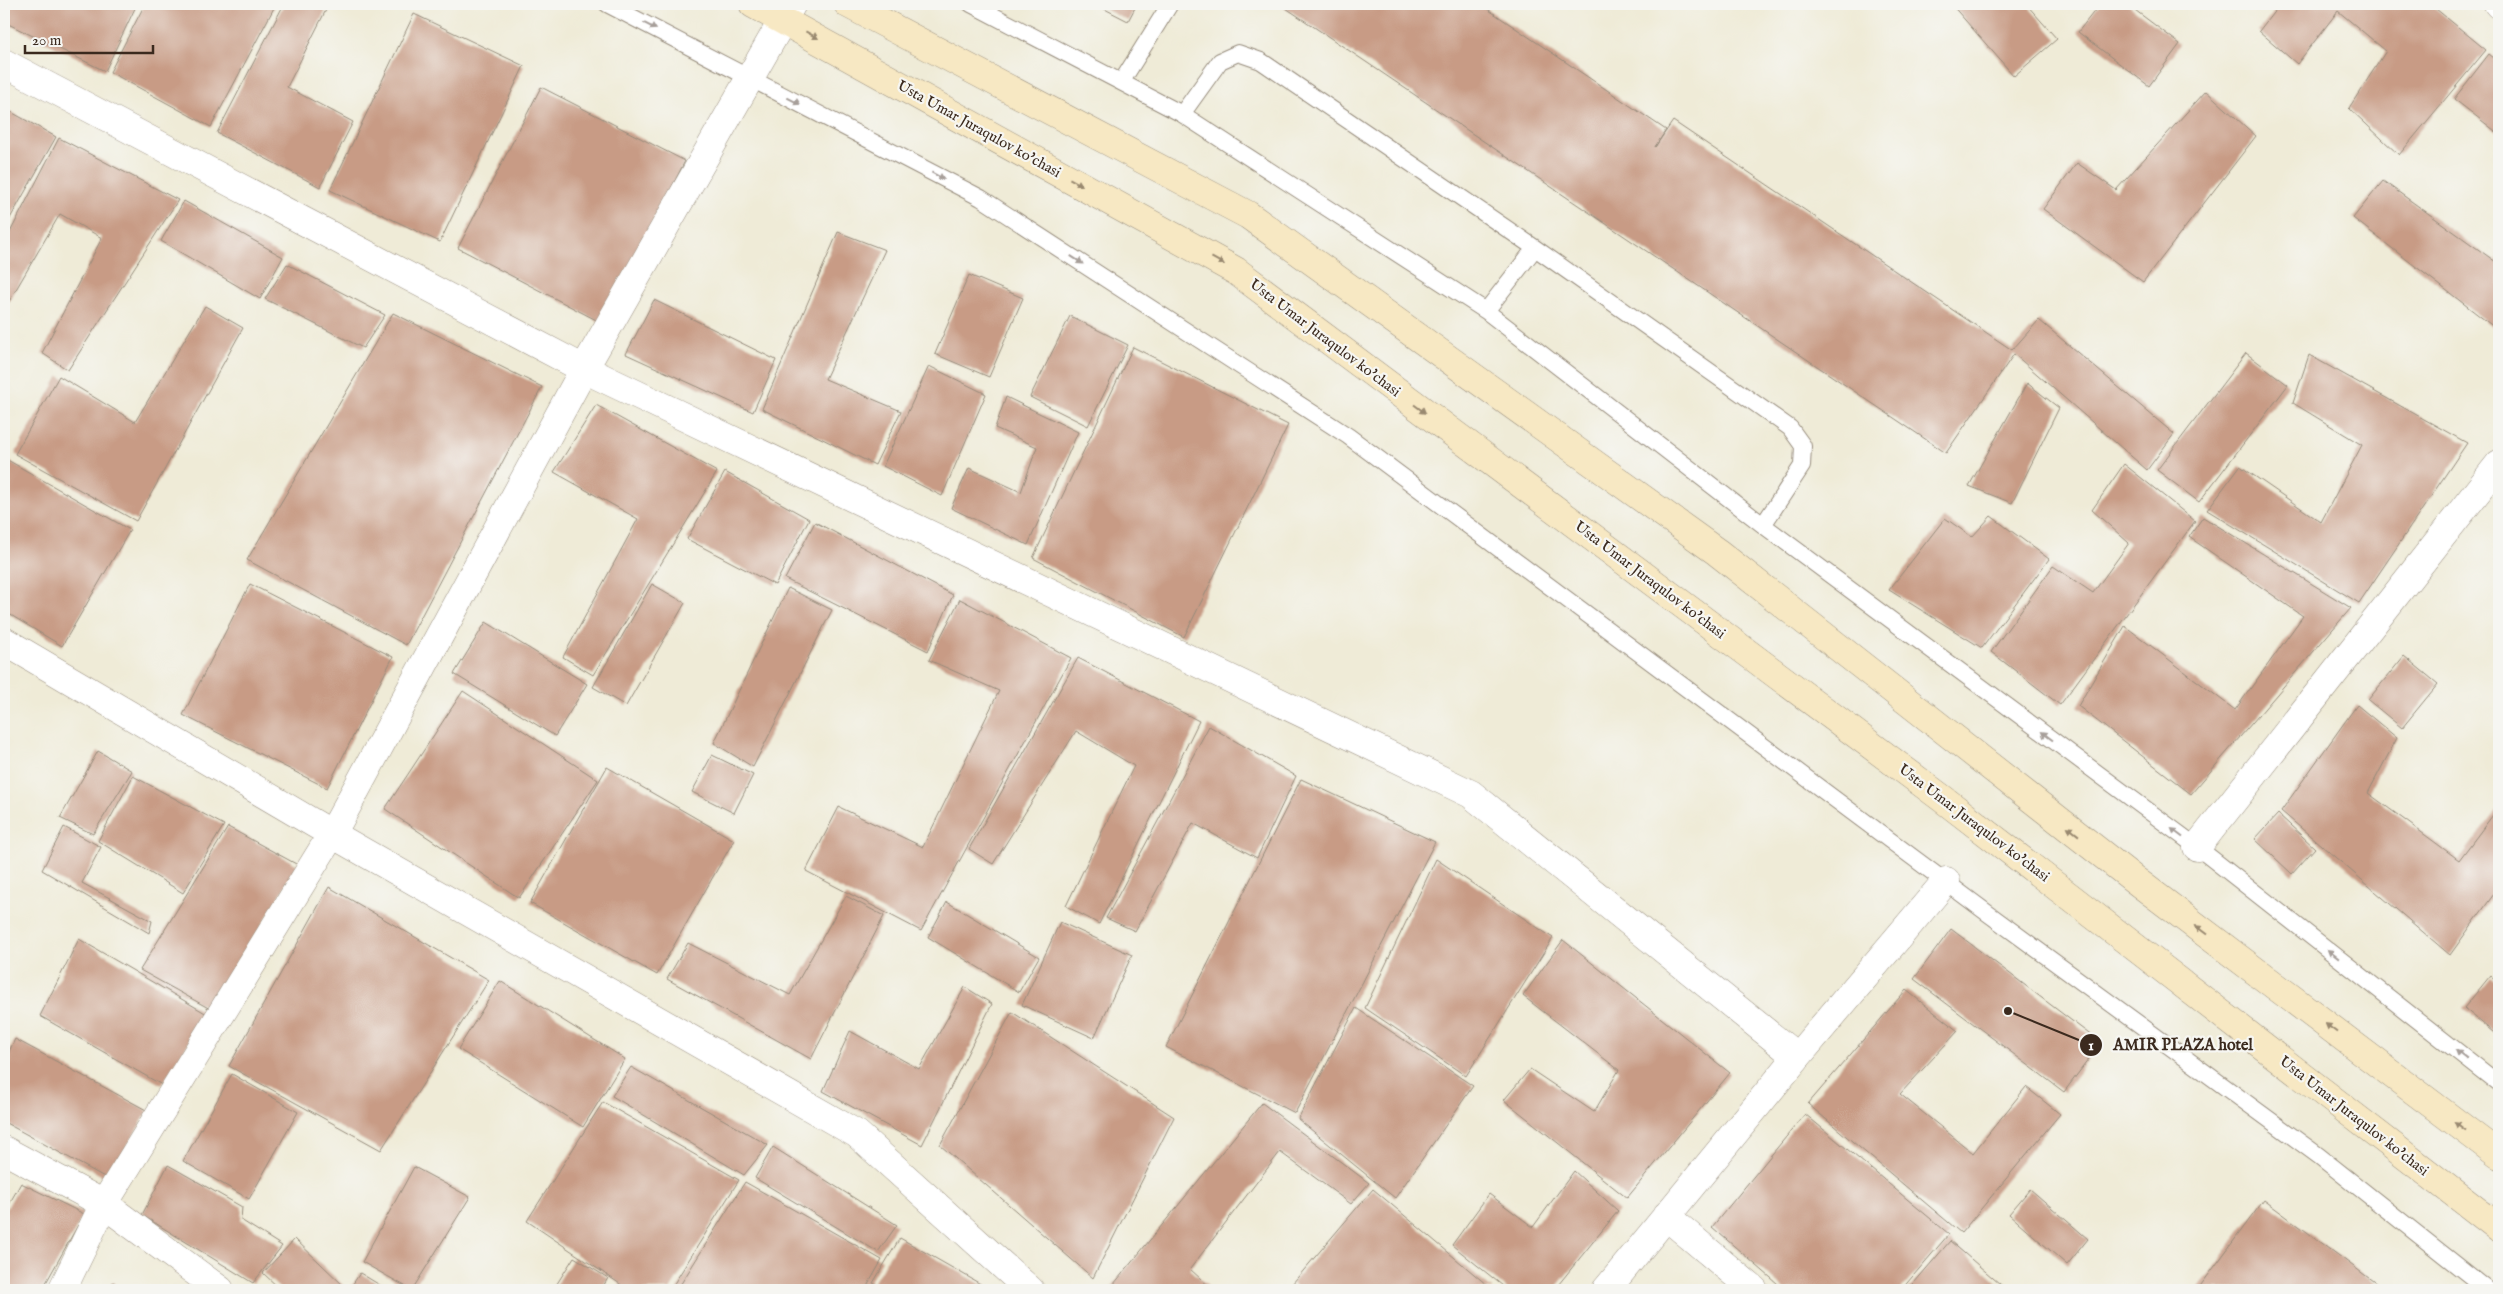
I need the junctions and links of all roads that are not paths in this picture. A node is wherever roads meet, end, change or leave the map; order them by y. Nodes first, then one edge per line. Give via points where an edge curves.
1 (607, 4) edge
2 (753, 4) edge
3 (848, 4) edge
4 (971, 4) edge
5 (1170, 4) edge
6 (788, 12) edge
7 (4, 63) edge
8 (750, 78) junction
9 (1122, 81) junction
10 (1182, 114) junction
11 (1535, 248) junction
12 (1486, 311) junction
13 (584, 369) junction
14 (2499, 464) edge
15 (1764, 526) junction
16 (4, 641) edge
17 (332, 834) junction
18 (2196, 847) junction
19 (1946, 881) junction
20 (1797, 1057) junction
21 (2499, 1084) edge
22 (4, 1150) edge
23 (2499, 1156) edge
24 (104, 1204) junction
25 (1666, 1216) junction
26 (2499, 1228) edge
27 (62, 1290) edge
28 (220, 1290) edge
29 (1030, 1290) edge
30 (1606, 1290) edge
31 (1754, 1290) edge
32 (2488, 1290) edge

1 -> 8 lane
2 - 6 main road, Usta Umar Juraqulov ko'chasi
23 -> 3 main road via 2135,880 1717,552 1248,215
4 - 9 lane
5 - 9 lane
6 - 8 street
6 -> 26 main road, Usta Umar Juraqulov ko'chasi via 1236,271 1943,799
7 - 13 street
8 - 13 street
8 -> 19 lane via 981,198 1348,436
9 - 10 lane
10 - 11 lane via 1220,61 1238,53 1261,61
10 - 12 lane
11 - 12 lane
11 - 15 lane via 1790,428 1803,446 1802,466
12 - 15 lane
13 - 17 street
13 - 20 street via 1471,794
14 - 18 street
18 -> 15 lane
16 - 17 street
17 - 24 street
17 - 29 street via 858,1134
21 -> 18 lane
19 - 20 street
19 - 32 lane via 2319,1156
20 - 25 street
22 - 24 street
24 - 27 street
24 - 28 street
25 - 30 street
25 - 31 street

